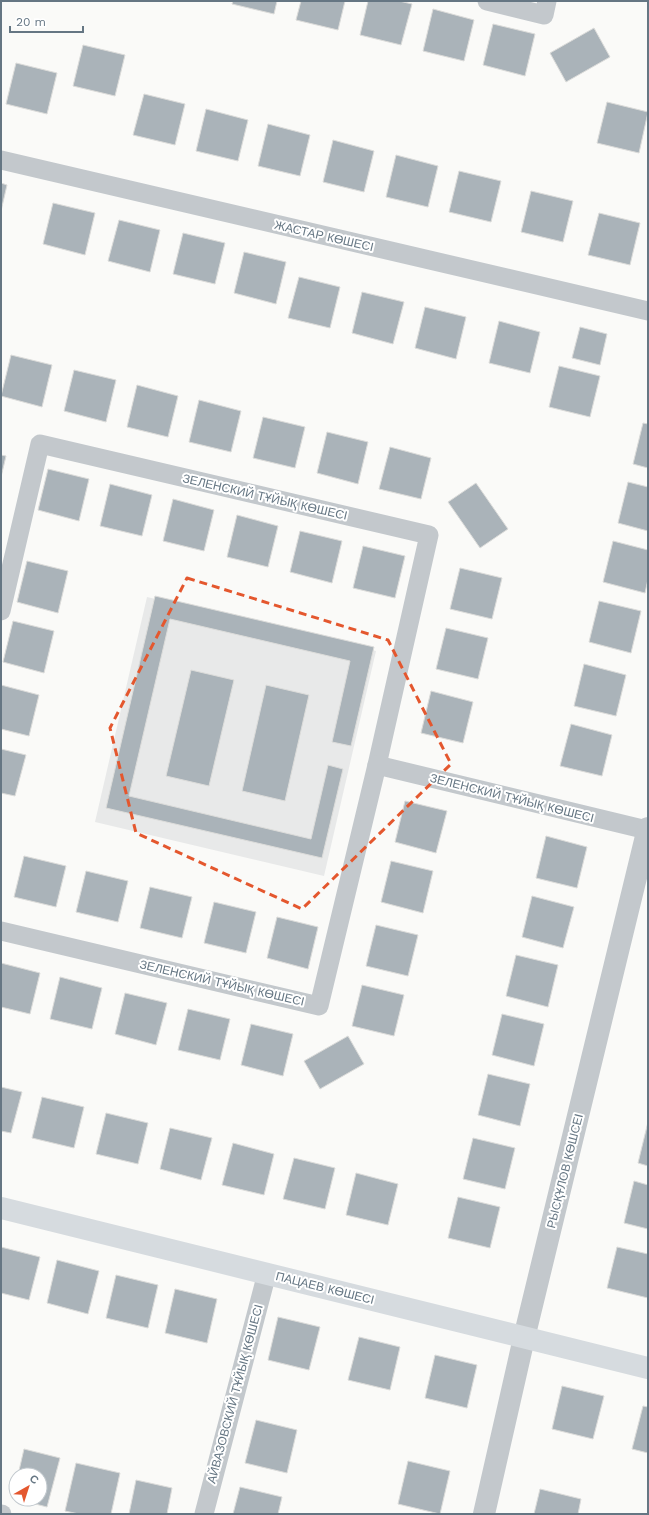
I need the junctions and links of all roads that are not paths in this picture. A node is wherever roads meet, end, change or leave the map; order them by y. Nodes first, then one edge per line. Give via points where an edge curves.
1 (487, 1) edge
2 (547, 1) edge
3 (1, 160) edge
4 (648, 311) edge
5 (1, 611) edge
6 (378, 765) junction
7 (648, 829) edge
8 (1, 931) edge
9 (1, 1208) edge
10 (267, 1273) junction
11 (524, 1338) junction
12 (648, 1368) edge
13 (204, 1514) edge
14 (484, 1514) edge

1 - 2 street via 544,15
3 - 4 street, ЖАСТАР КӨШЕСІ
5 - 6 street, ЗЕЛЕНСКИЙ ТҰЙЫҚ КӨШЕСІ via 40,444 429,535
6 - 7 street, ЗЕЛЕНСКИЙ ТҰЙЫҚ КӨШЕСІ
6 - 8 street, ЗЕЛЕНСКИЙ ТҰЙЫҚ КӨШЕСІ via 319,1006
7 - 11 street, РЫСҚҰЛОВ КӨШСЕІ
9 - 10 main road, ПАЦАЕВ КӨШЕСІ
10 - 11 main road, ПАЦАЕВ КӨШЕСІ
10 - 13 street, АЙВАЗОВСКИЙ ТҰЙЫҚ КӨШЕСІ
11 - 12 main road, ПАЦАЕВ КӨШЕСІ
11 - 14 street, РЫСҚҰЛОВ КӨШСЕІ

